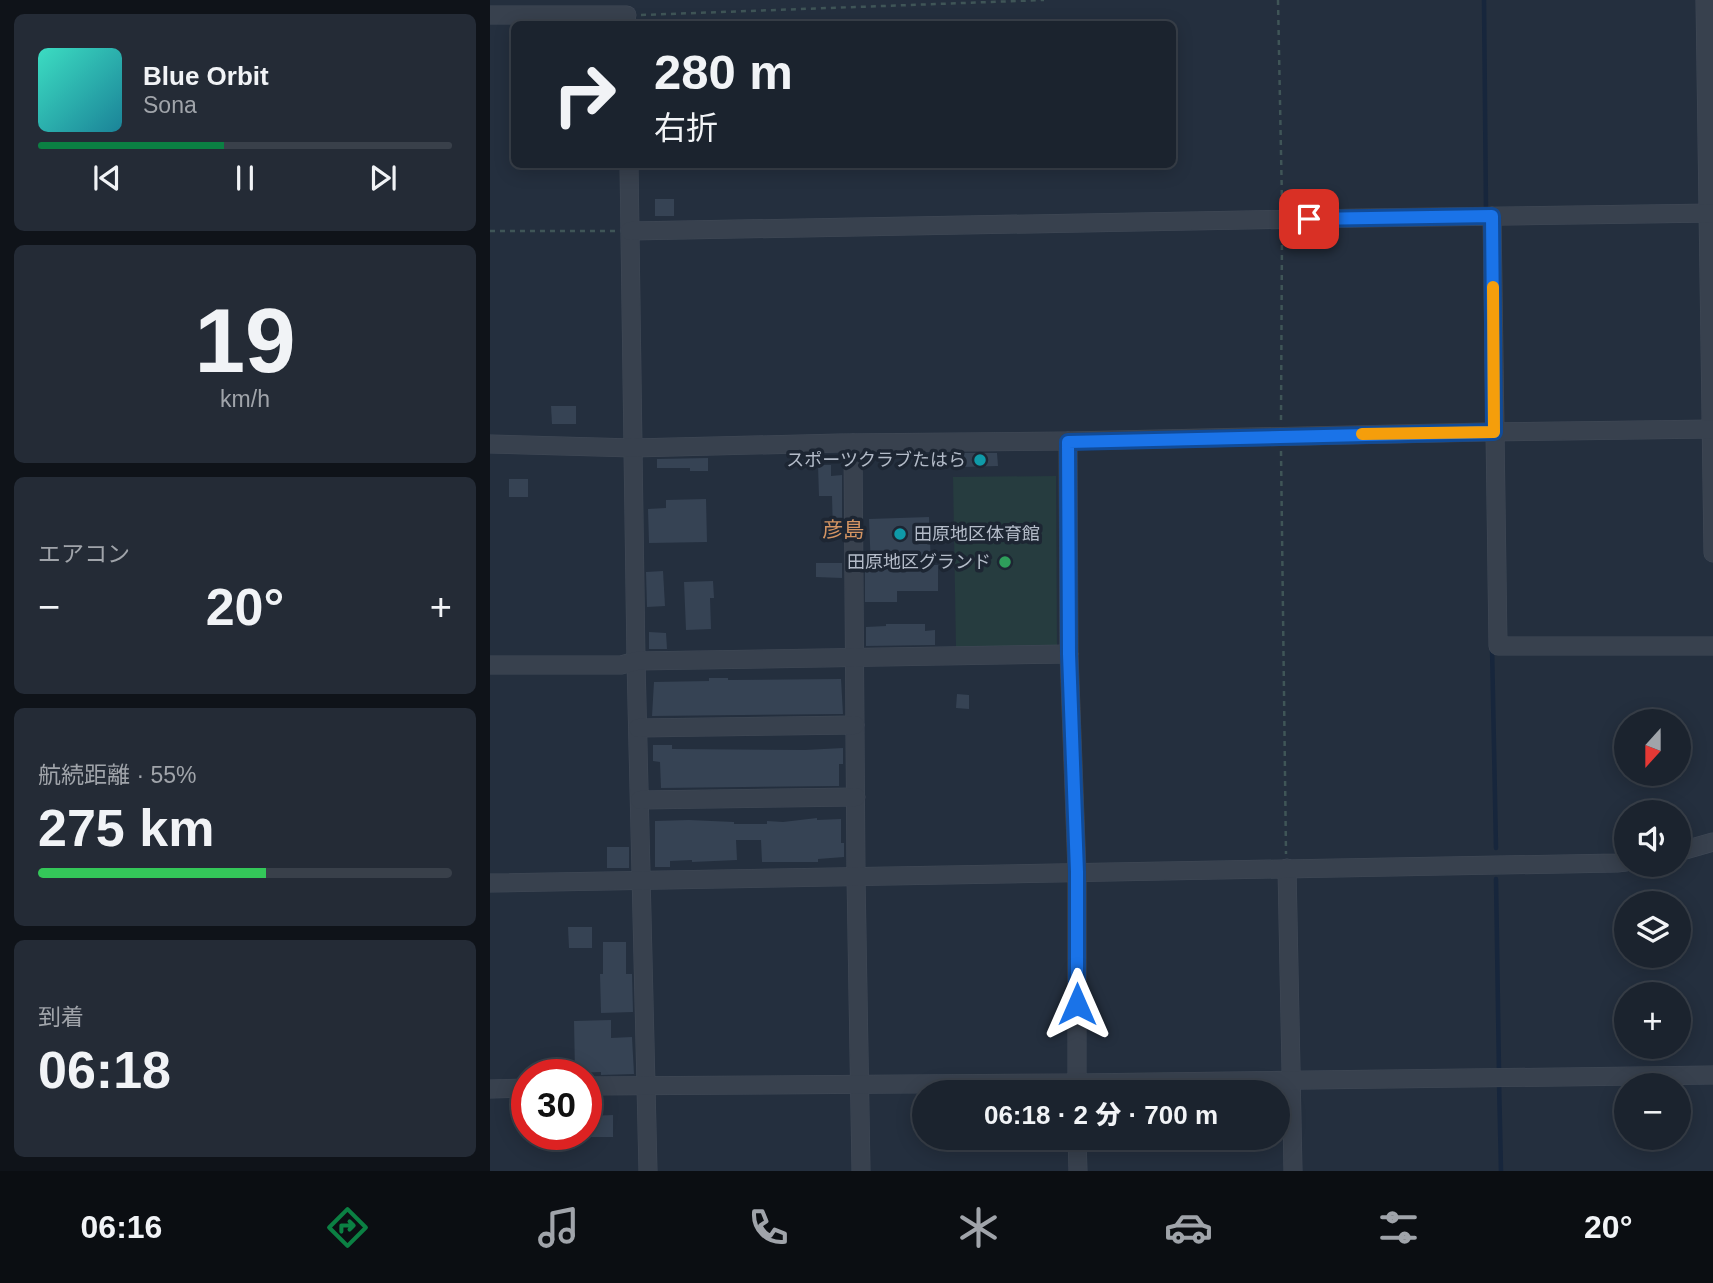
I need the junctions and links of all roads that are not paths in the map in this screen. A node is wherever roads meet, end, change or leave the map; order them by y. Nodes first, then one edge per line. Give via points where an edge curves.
1 (1705, 0) edge
2 (627, 13) edge
3 (490, 15) edge
4 (629, 168) edge
5 (1711, 213) edge
6 (1488, 216) junction
7 (631, 231) junction
8 (1712, 429) edge
9 (1491, 432) junction
10 (1068, 442) junction
11 (853, 443) junction
12 (490, 444) edge
13 (633, 449) junction
14 (1713, 553) edge
15 (1713, 646) edge
16 (1069, 654) junction
17 (855, 657) junction
18 (636, 661) junction
19 (490, 665) edge
20 (855, 724) junction
21 (638, 729) junction
22 (856, 797) junction
23 (640, 800) junction
24 (1713, 842) edge
25 (1691, 848) edge
26 (1614, 863) edge
27 (1287, 868) junction
28 (1077, 872) junction
29 (856, 876) junction
30 (642, 880) junction
31 (490, 883) edge
32 (1713, 1074) edge
33 (1291, 1079) junction
34 (1077, 1080) edge
35 (1264, 1080) edge
36 (861, 1084) junction
37 (646, 1085) junction
38 (912, 1085) edge
39 (602, 1086) edge
40 (490, 1088) edge
41 (511, 1088) edge
42 (1077, 1150) edge
43 (648, 1171) edge
44 (861, 1171) edge
45 (1078, 1171) edge
46 (1293, 1171) edge

1 - 5 street
2 - 3 street
4 - 7 street
5 - 6 street
5 - 8 street
6 - 7 street
6 - 9 street
7 - 13 street
8 - 9 street
8 - 14 street
9 - 10 street
9 - 15 street via 1498,646
10 - 11 street
10 - 16 street
11 - 13 street
11 - 17 street
12 - 13 street
13 - 18 street
16 - 17 street
16 - 28 street
17 - 18 street
17 - 20 street
18 - 19 street via 621,665
18 - 21 street
20 - 21 street
20 - 22 street
21 - 23 street
22 - 23 street
22 - 29 street
23 - 30 street
24 - 25 street
26 - 27 street
27 - 28 street
27 - 33 street
28 - 29 street
28 - 34 street
29 - 30 street
29 - 36 street
30 - 31 street
30 - 37 street
32 - 33 street
33 - 35 street
33 - 46 street
36 - 37 street
36 - 38 street
36 - 44 street
37 - 39 street
37 - 43 street
40 - 41 street
42 - 45 street

